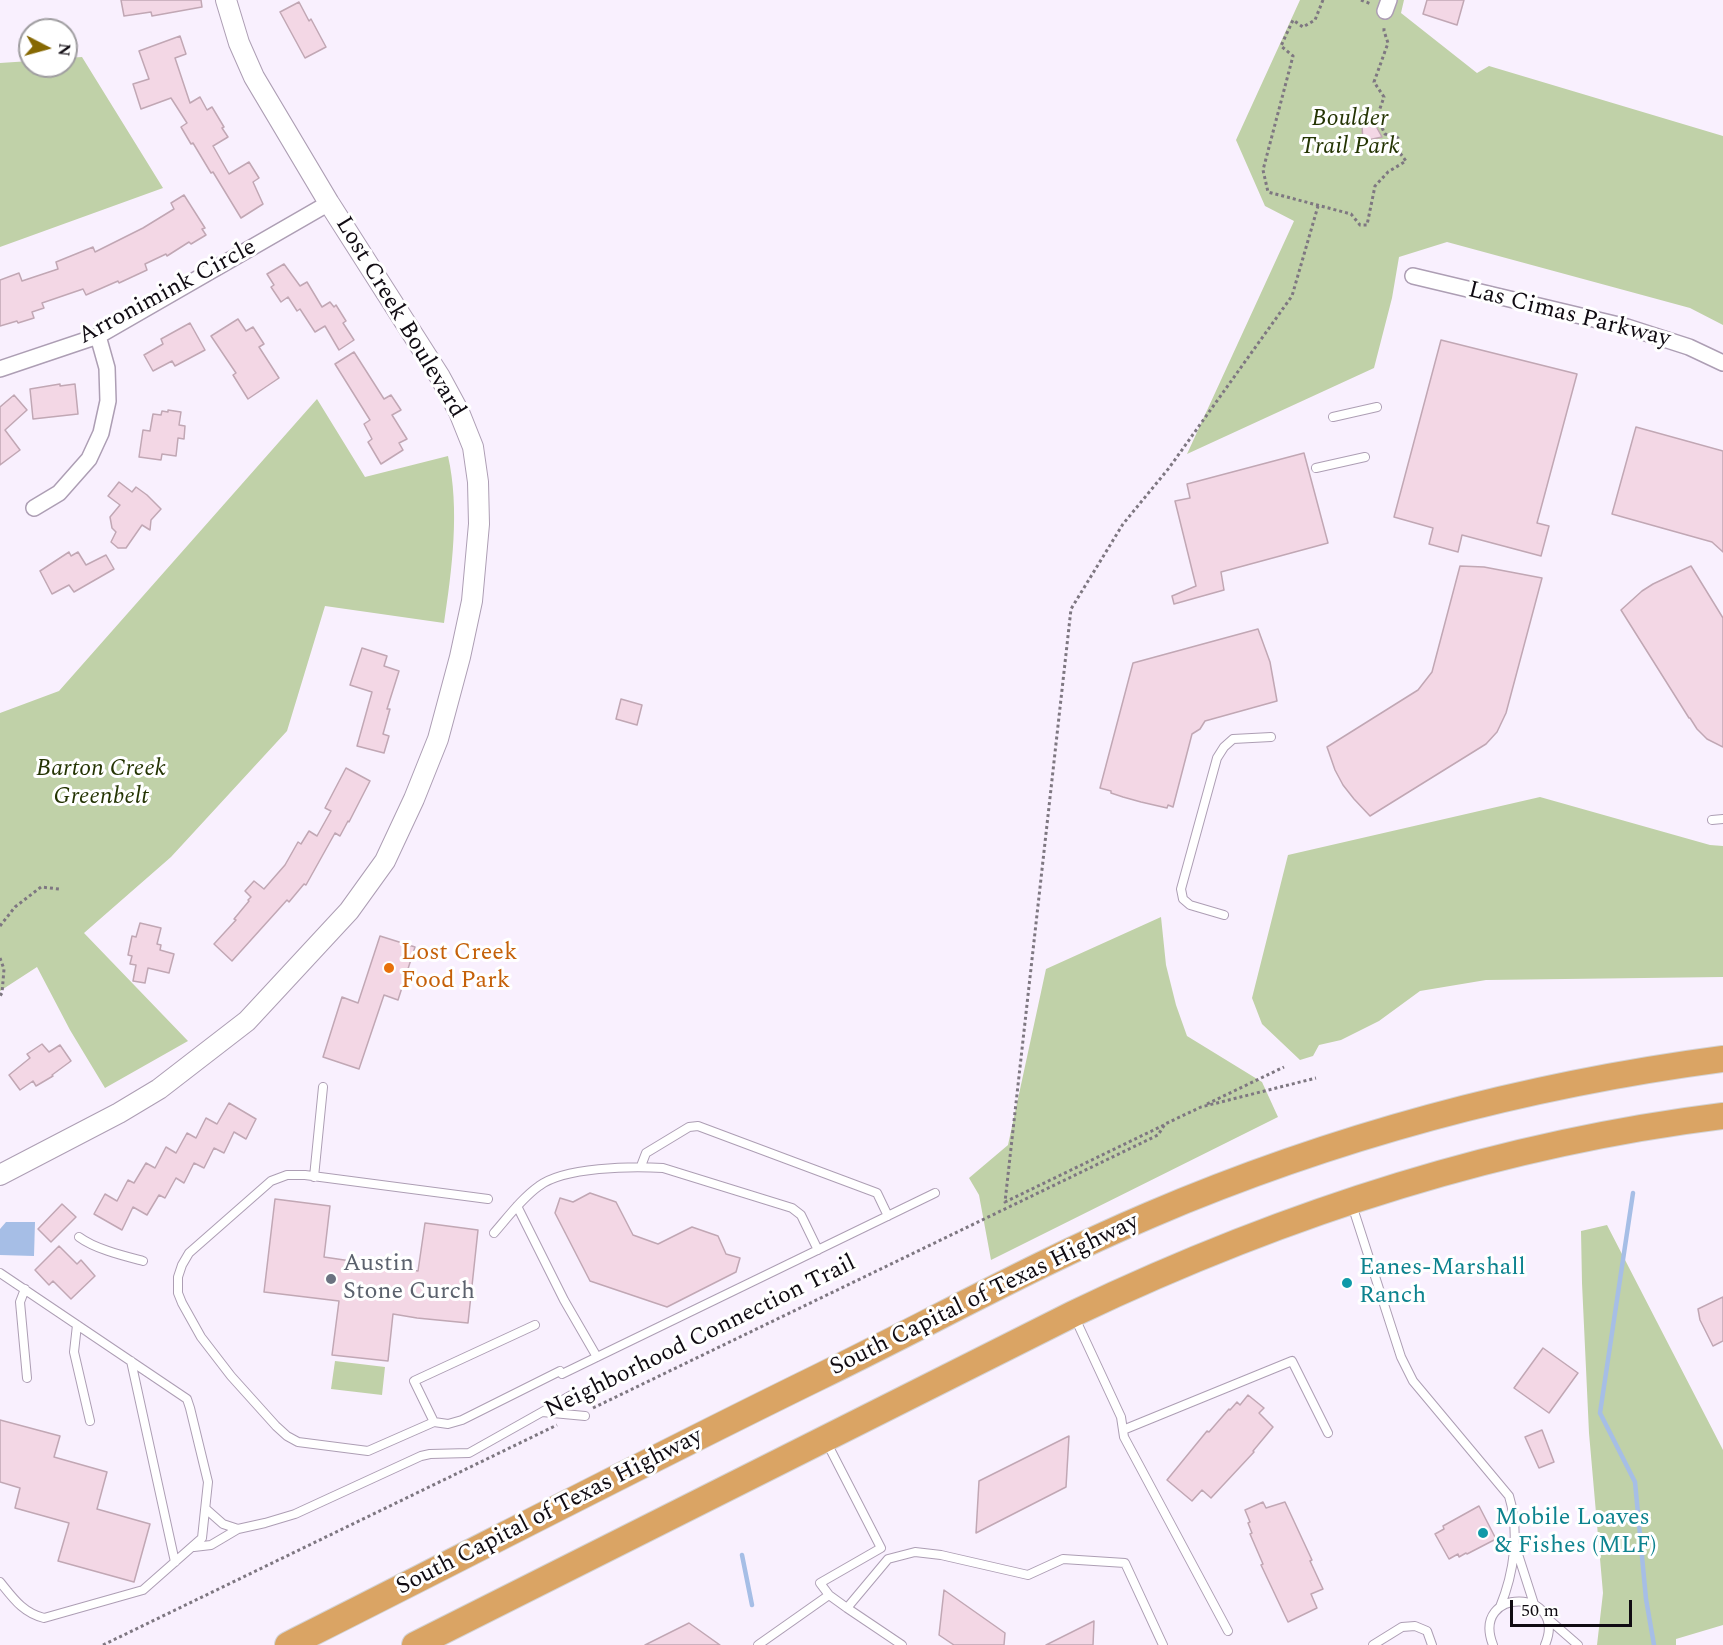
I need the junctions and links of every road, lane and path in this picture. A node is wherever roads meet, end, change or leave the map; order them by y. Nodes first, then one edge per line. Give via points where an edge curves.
1 (226, 0) edge
2 (1323, 0) edge
3 (1361, 0) edge
4 (1387, 6) edge
5 (329, 203) junction
6 (1318, 206) junction
7 (1413, 276) dead end
8 (98, 336) junction
9 (1723, 363) edge
10 (0, 369) edge
11 (1377, 407) dead end
12 (1333, 417) dead end
13 (1365, 457) dead end
14 (1316, 468) dead end
15 (34, 508) dead end
16 (1271, 737) dead end
17 (59, 889) dead end
18 (1224, 915) dead end
19 (0, 926) edge
20 (0, 958) edge
21 (0, 996) edge
22 (1723, 1059) edge
23 (1284, 1067) dead end
24 (1316, 1078) dead end
25 (323, 1087) dead end
26 (1201, 1107) junction
27 (1723, 1116) edge
28 (1165, 1124) junction
29 (640, 1166) junction
30 (0, 1175) edge
31 (314, 1177) junction
32 (935, 1193) dead end
33 (488, 1199) dead end
34 (1351, 1201) junction
35 (517, 1206) junction
36 (888, 1216) junction
37 (494, 1233) dead end
38 (79, 1237) dead end
39 (818, 1250) junction
40 (143, 1261) dead end
41 (0, 1273) edge
42 (25, 1289) junction
43 (1073, 1314) junction
44 (77, 1324) junction
45 (535, 1325) dead end
46 (597, 1357) junction
47 (131, 1361) junction
48 (27, 1378) dead end
49 (573, 1394) dead end
50 (542, 1412) junction
51 (581, 1416) junction
52 (90, 1421) dead end
53 (434, 1422) junction
54 (1123, 1430) junction
55 (1328, 1433) dead end
56 (825, 1439) junction
57 (206, 1509) junction
58 (238, 1529) junction
59 (1515, 1544) junction
60 (193, 1547) junction
61 (881, 1548) junction
62 (888, 1559) junction
63 (175, 1562) junction
64 (0, 1582) edge
65 (829, 1595) junction
66 (1534, 1604) junction
67 (1500, 1607) junction
68 (847, 1608) junction
69 (1546, 1617) junction
70 (1228, 1631) dead end
71 (103, 1645) edge
72 (288, 1645) edge
73 (415, 1645) edge
74 (758, 1645) edge
75 (902, 1645) edge
76 (1163, 1645) edge
77 (1373, 1645) edge
78 (1432, 1645) edge
79 (1493, 1645) edge
80 (1545, 1645) edge
81 (1578, 1645) edge

1 - 5 street, Lost Creek Boulevard via 254,77
2 - 6 path via 1315,20 1303,27 1293,20 1281,46 1293,56 1263,170 1268,192
3 - 4 path
4 - 6 path via 1384,31 1388,43 1374,82 1384,97 1377,117 1385,134 1398,138 1400,153 1406,161 1375,186 1368,225 1360,225 1351,214
5 - 8 street, Arronimink Circle
5 - 30 street, Lost Creek Boulevard via 440,376 472,447 479,524 473,590 438,739 385,861 349,911 247,1021 159,1089
6 - 28 path via 1292,296 1169,468 1124,524 1071,609 1005,1202
7 - 9 street, Las Cimas Parkway via 1627,327 1689,347
8 - 10 street, Arronimink Circle
8 - 15 street via 107,368 108,401 101,433 89,459 58,493
11 - 12 lane
13 - 14 lane
16 - 18 lane via 1233,739 1217,758 1181,889 1183,899 1190,905
17 - 19 path via 41,887 15,907
20 - 21 path via 4,969
22 - 72 highway, South Capital of Texas Highway via 1601,1078 1455,1110 1293,1160 1150,1215 1016,1278
23 - 26 path
24 - 26 path, Neighborhood Connection Trail
25 - 31 lane
26 - 28 path, Neighborhood Connection Trail
27 - 34 highway via 1530,1151
28 - 51 path, Neighborhood Connection Trail via 1158,1135
29 - 35 lane via 558,1177 540,1185
29 - 36 lane via 646,1153 688,1127 698,1126 877,1193
29 - 39 lane via 663,1168 792,1208 801,1215
31 - 33 lane
31 - 53 lane via 287,1175 271,1181 189,1252 178,1277 182,1303 201,1337 231,1376 286,1436 298,1442 368,1451
32 - 36 lane
34 - 43 highway via 1206,1254
34 - 59 lane via 1401,1357 1413,1381 1509,1496
35 - 37 lane
35 - 46 lane
36 - 39 lane
38 - 40 lane via 112,1253
39 - 46 lane
41 - 42 lane
42 - 44 lane
42 - 48 lane via 20,1302
43 - 54 lane via 1121,1417
43 - 56 highway
44 - 47 lane
44 - 52 lane via 74,1352
45 - 53 lane via 414,1381
46 - 53 lane via 462,1420
47 - 57 lane via 187,1399 208,1482
47 - 63 lane
49 - 50 lane
50 - 51 lane
50 - 58 lane via 470,1453 421,1456 295,1514
51 - 71 path, Neighborhood Connection Trail
54 - 55 lane via 1292,1362
54 - 70 lane
56 - 61 lane
56 - 73 highway
57 - 58 lane via 223,1524
57 - 60 lane via 202,1538
58 - 60 lane via 211,1545
59 - 66 lane
59 - 67 lane
60 - 63 lane
61 - 62 lane
61 - 65 lane via 820,1583
62 - 68 lane
62 - 76 lane via 915,1552 1028,1575 1063,1559 1125,1563
63 - 64 lane via 143,1590 44,1618 31,1615
65 - 68 lane
65 - 74 lane
66 - 67 lane via 1517,1600
66 - 69 lane
67 - 79 lane via 1491,1621
68 - 75 lane
69 - 80 lane via 1549,1635
69 - 81 lane
77 - 78 lane via 1402,1627 1414,1626 1427,1631

